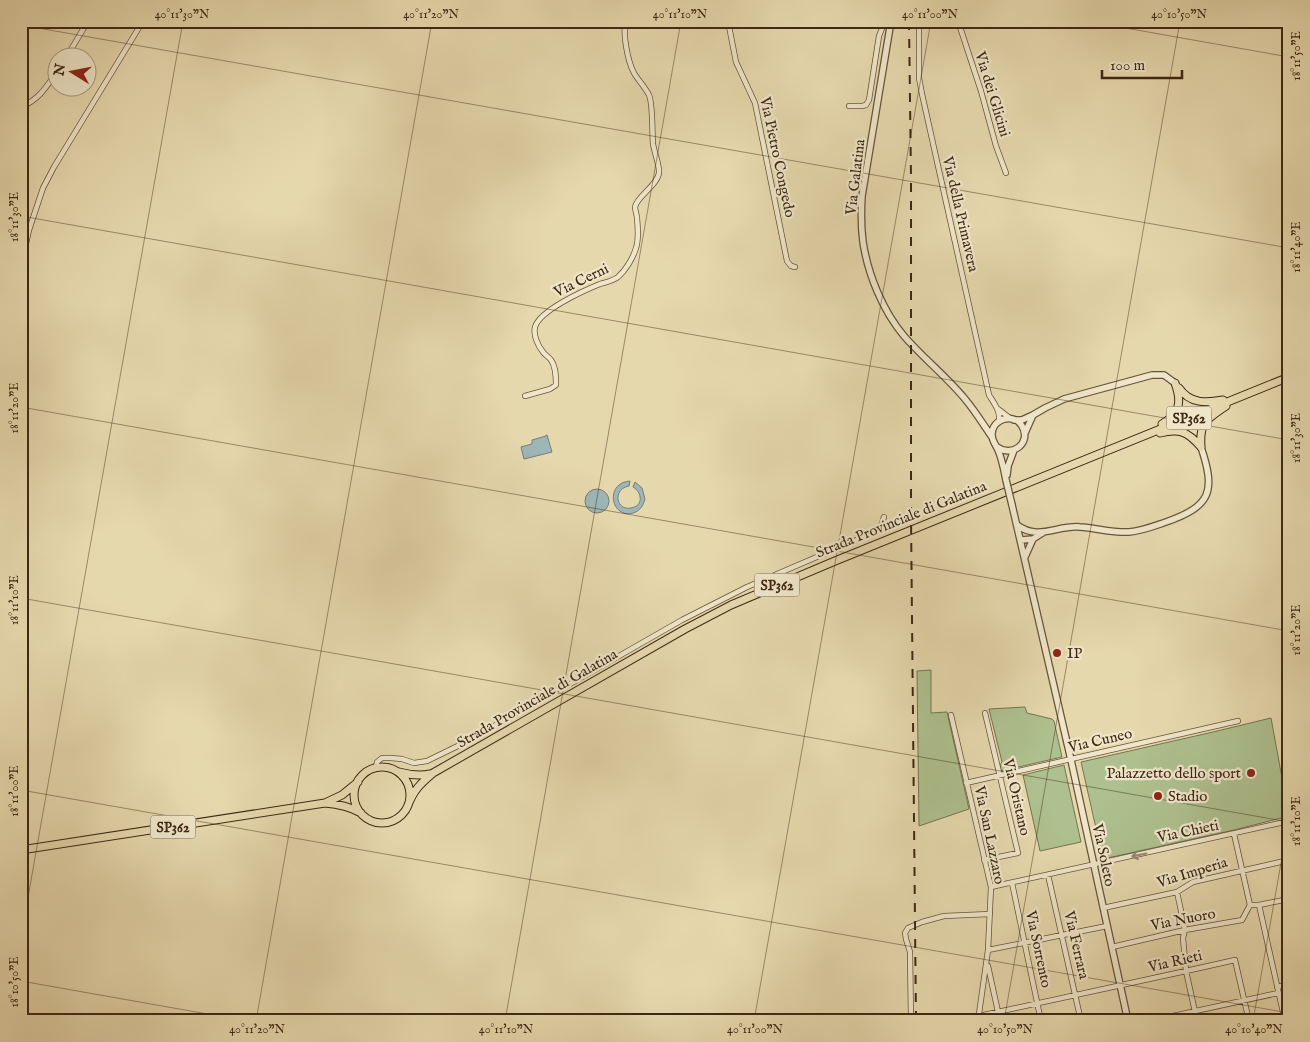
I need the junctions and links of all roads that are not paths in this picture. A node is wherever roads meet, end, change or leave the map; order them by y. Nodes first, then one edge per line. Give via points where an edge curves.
1 (88, 21) edge
2 (143, 21) edge
3 (626, 21) edge
4 (728, 21) edge
5 (885, 21) edge
6 (892, 21) edge
7 (919, 21) edge
8 (958, 21) edge
9 (72, 48) edge
10 (48, 84) edge
11 (849, 106) dead end
12 (21, 108) edge
13 (1006, 174) dead end
14 (21, 266) edge
15 (795, 266) dead end
16 (1289, 377) edge
17 (1175, 383) junction
18 (525, 396) dead end
19 (1236, 398) junction
20 (996, 408) junction
21 (1033, 416) junction
22 (979, 417) junction
23 (1013, 419) junction
24 (997, 424) junction
25 (1025, 433) junction
26 (992, 437) junction
27 (1141, 437) junction
28 (997, 447) junction
29 (1201, 447) junction
30 (1014, 450) junction
31 (1006, 480) junction
32 (884, 517) dead end
33 (21, 518) edge
34 (1017, 525) junction
35 (21, 529) edge
36 (1031, 532) junction
37 (1044, 532) junction
38 (1033, 539) junction
39 (1021, 540) junction
40 (1025, 557) junction
41 (682, 620) junction
42 (685, 629) junction
43 (985, 713) dead end
44 (951, 715) dead end
45 (1238, 721) dead end
46 (1071, 760) junction
47 (376, 768) junction
48 (398, 772) junction
49 (433, 774) junction
50 (999, 776) junction
51 (358, 782) junction
52 (966, 783) junction
53 (324, 803) junction
54 (408, 805) junction
55 (361, 813) junction
56 (1289, 821) edge
57 (1234, 834) junction
58 (21, 850) edge
59 (984, 860) junction
60 (1289, 860) edge
61 (1093, 864) junction
62 (1242, 871) junction
63 (1048, 875) junction
64 (1012, 883) junction
65 (991, 888) junction
66 (1177, 892) junction
67 (1289, 899) edge
68 (1250, 905) junction
69 (1259, 905) junction
70 (1103, 908) junction
71 (990, 914) junction
72 (1107, 926) junction
73 (1185, 930) junction
74 (1062, 936) junction
75 (1025, 943) junction
76 (1112, 947) junction
77 (988, 950) junction
78 (987, 961) junction
79 (1186, 971) junction
80 (1289, 984) edge
81 (1120, 986) junction
82 (1277, 990) junction
83 (1075, 995) junction
84 (1244, 1001) junction
85 (1038, 1003) junction
86 (1195, 1011) junction
87 (998, 1012) junction
88 (978, 1018) edge
89 (911, 1021) edge
90 (1000, 1021) edge
91 (1041, 1021) edge
92 (1081, 1021) edge
93 (1128, 1021) edge
94 (1150, 1021) edge
95 (1197, 1021) edge
96 (1249, 1021) edge
97 (1285, 1021) edge

1 - 9 street
2 - 14 street via 43,188
3 - 18 street, Via Cerni via 628,57 633,71 650,96 659,173 635,207 636,249 621,274 558,304 538,322 535,334 538,344 551,360 556,385
4 - 15 street, Via Pietro Congedo via 736,62 755,103 788,261
5 - 11 street via 879,36 869,100 866,105
6 - 22 street, Via Galatina via 862,196 861,219 868,266 877,292 903,335
7 - 20 street, Via della Primavera via 922,94 989,395
8 - 13 street, Via dei Glicini
10 - 12 street via 36,99
16 - 19 main road, Strada Provinciale di Galatina / SP362
17 - 19 main road via 1191,400
17 - 21 street via 1164,375 1152,375 1064,399
17 - 27 main road via 1180,396 1178,409 1170,420
19 - 27 main road, Strada Provinciale di Galatina / SP362
19 - 29 main road via 1204,424 1200,435
20 - 23 street
20 - 24 street, Via della Primavera via 1000,417
21 - 23 street
21 - 25 street
22 - 24 street, Via Galatina via 988,424
22 - 26 street, Via Galatina
23 - 24 street
23 - 25 street
24 - 26 street, Via della Primavera
25 - 30 street via 1020,447
26 - 28 street
27 - 29 main road via 1179,431 1193,437
27 - 42 main road, Strada Provinciale di Galatina / SP362 via 835,561 731,605
28 - 30 street via 1005,451
28 - 31 street
29 - 37 street via 1209,481 1208,491 1196,509 1129,532 1078,526
30 - 31 street
31 - 34 street, bridge
32 - 41 street via 875,532 747,587
33 - 35 street
34 - 36 street
34 - 39 street
36 - 37 street
36 - 39 street
37 - 38 street
38 - 39 street
38 - 40 street
39 - 40 street
40 - 46 street, Via Soleto
41 - 42 street
41 - 47 street via 427,761 414,763 382,758
42 - 49 main road, Strada Provinciale di Galatina / SP362
43 - 50 street, Via Oristano
44 - 52 street, Via San Lazzaro
45 - 46 street, Via Cuneo
46 - 50 street, Via Cuneo
46 - 61 street, Via Soleto
47 - 48 main road, Strada Provinciale di Galatina / SP362 via 390,768
47 - 51 main road, Strada Provinciale di Galatina / SP362 via 364,774
48 - 49 main road, Strada Provinciale di Galatina / SP362 via 422,776
48 - 54 main road via 409,787
49 - 54 main road, Strada Provinciale di Galatina / SP362 via 418,786
50 - 52 street, Via Cuneo
50 - 59 street, Via Oristano via 1018,853
51 - 53 main road, Strada Provinciale di Galatina / SP362 via 342,795
51 - 55 main road via 355,795
52 - 59 street, Via San Lazzaro
53 - 55 main road, Strada Provinciale di Galatina / SP362 via 339,804
53 - 58 main road, Strada Provinciale di Galatina / SP362
54 - 55 main road, Strada Provinciale di Galatina / SP362 via 396,819 387,822 369,819
56 - 57 street, Via Chieti
57 -> 61 street, Via Chieti
57 - 62 street
59 - 65 street, Via San Lazzaro
60 - 62 street, Via Imperia
61 - 63 street, Via Chieti
61 - 70 street, Via Soleto
62 - 66 street, Via Imperia via 1193,882
62 - 68 street
63 - 64 street, Via Chieti
63 - 74 street, Via Ferrara
64 - 65 street, Via Chieti
64 - 75 street, Via Sorrento
65 - 71 street, Via San Lazzaro
66 - 70 street, Via Imperia
66 - 73 street
67 - 69 street
68 - 69 street
68 - 73 street, Via Nuoro via 1242,920
69 - 82 street
70 - 72 street, Via Soleto
71 - 77 street, Via San Lazzaro
71 - 89 street via 944,916 908,928 905,933 910,952
72 - 74 street
72 - 76 street, Via Soleto
73 - 76 street, Via Nuoro
73 - 79 street via 1182,938
74 - 75 street
74 - 83 street, Via Ferrara
75 - 77 street
75 - 85 street, Via Sorrento
76 - 81 street, Via Soleto
77 - 78 street, Via San Lazzaro
78 - 87 street
78 - 88 street, Via San Lazzaro
79 - 81 street, Via Rieti
79 - 84 street, Via Rieti via 1235,960
79 - 86 street
80 - 82 street
81 - 83 street, Via Rieti
81 - 93 street, Via Soleto
82 - 84 street
82 - 97 street
83 - 85 street, Via Rieti
83 - 92 street, Via Ferrara
84 - 86 street
84 - 96 street
85 - 87 street, Via Rieti
85 - 91 street, Via Sorrento
86 - 94 street
86 - 95 street
87 - 88 street, Via Rieti
87 - 90 street

